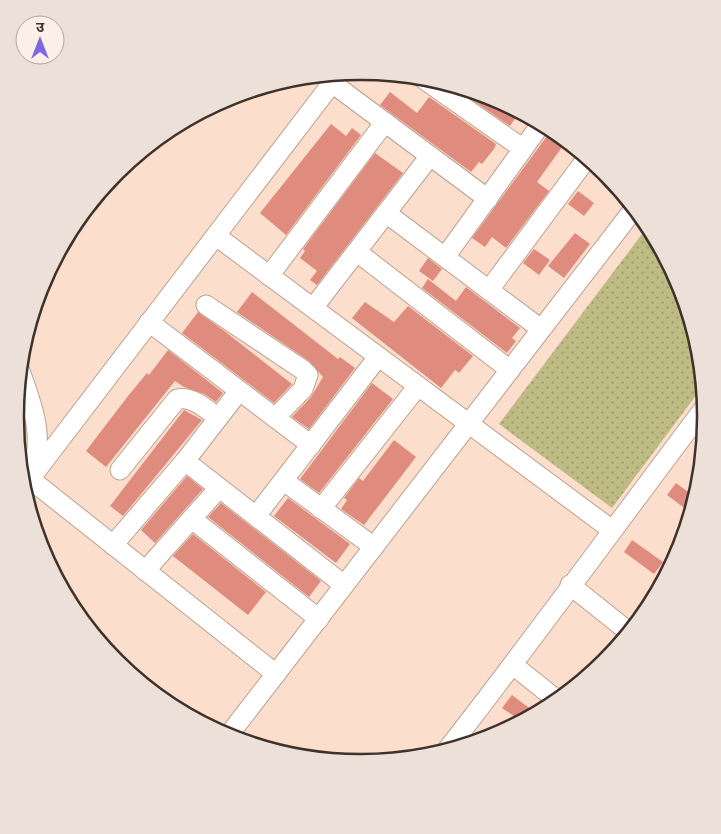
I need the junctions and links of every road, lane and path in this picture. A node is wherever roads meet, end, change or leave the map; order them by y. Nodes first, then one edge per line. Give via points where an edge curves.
1 (333, 81) edge
2 (339, 81) edge
3 (439, 90) edge
4 (385, 122) junction
5 (536, 130) edge
6 (522, 148) junction
7 (430, 156) junction
8 (583, 164) edge
9 (488, 199) junction
10 (386, 213) junction
11 (630, 215) edge
12 (216, 236) junction
13 (357, 252) junction
14 (445, 258) junction
15 (269, 276) junction
16 (489, 290) junction
17 (206, 305) dead end
18 (313, 308) junction
19 (149, 322) junction
20 (541, 329) junction
21 (378, 357) junction
22 (510, 370) junction
23 (25, 385) edge
24 (418, 386) junction
25 (239, 390) junction
26 (218, 418) junction
27 (276, 418) junction
28 (697, 418) edge
29 (468, 424) junction
30 (311, 445) junction
31 (186, 461) junction
32 (120, 470) dead end
33 (29, 477) edge
34 (30, 479) edge
35 (284, 481) junction
36 (31, 488) edge
37 (219, 488) junction
38 (321, 509) junction
39 (256, 516) junction
40 (192, 519) junction
41 (612, 530) junction
42 (113, 545) junction
43 (374, 546) junction
44 (146, 571) junction
45 (344, 585) junction
46 (570, 585) junction
47 (318, 619) junction
48 (623, 628) edge
49 (513, 665) junction
50 (276, 674) junction
51 (551, 695) edge
52 (234, 729) edge
53 (455, 740) edge

1 - 12 street
2 - 4 street
3 - 6 street
4 - 7 street
4 - 15 street
5 - 6 street
6 - 9 street
7 - 9 street
7 - 10 street
8 - 16 street
9 - 14 street
10 - 13 street
10 - 14 street
11 - 20 street
12 - 15 street
12 - 19 street
13 - 18 street
13 - 22 street
14 - 16 street
15 - 18 street
16 - 20 street
17 - 27 street via 308,375 303,389
18 - 21 street
19 - 25 street
19 - 34 street
20 - 22 street
21 - 24 street
21 - 30 street
22 - 29 street
23 - 33 street via 38,434 37,459
24 - 29 street
24 - 38 street
25 - 26 street
25 - 27 street
26 - 31 street
26 - 32 street via 196,402 187,398 177,399
27 - 30 street
28 - 41 street
29 - 41 street
29 - 43 street
30 - 35 street
31 - 37 street
31 - 42 street
35 - 38 street
35 - 39 street
36 - 42 street
37 - 39 street
37 - 40 street
38 - 43 street
39 - 45 street
40 - 44 street
40 - 47 street
41 - 46 street
42 - 44 street
43 - 45 street
44 - 50 street
45 - 47 street
46 - 48 street
46 - 49 street
47 - 50 street
49 - 51 street
49 - 53 street
50 - 52 street

